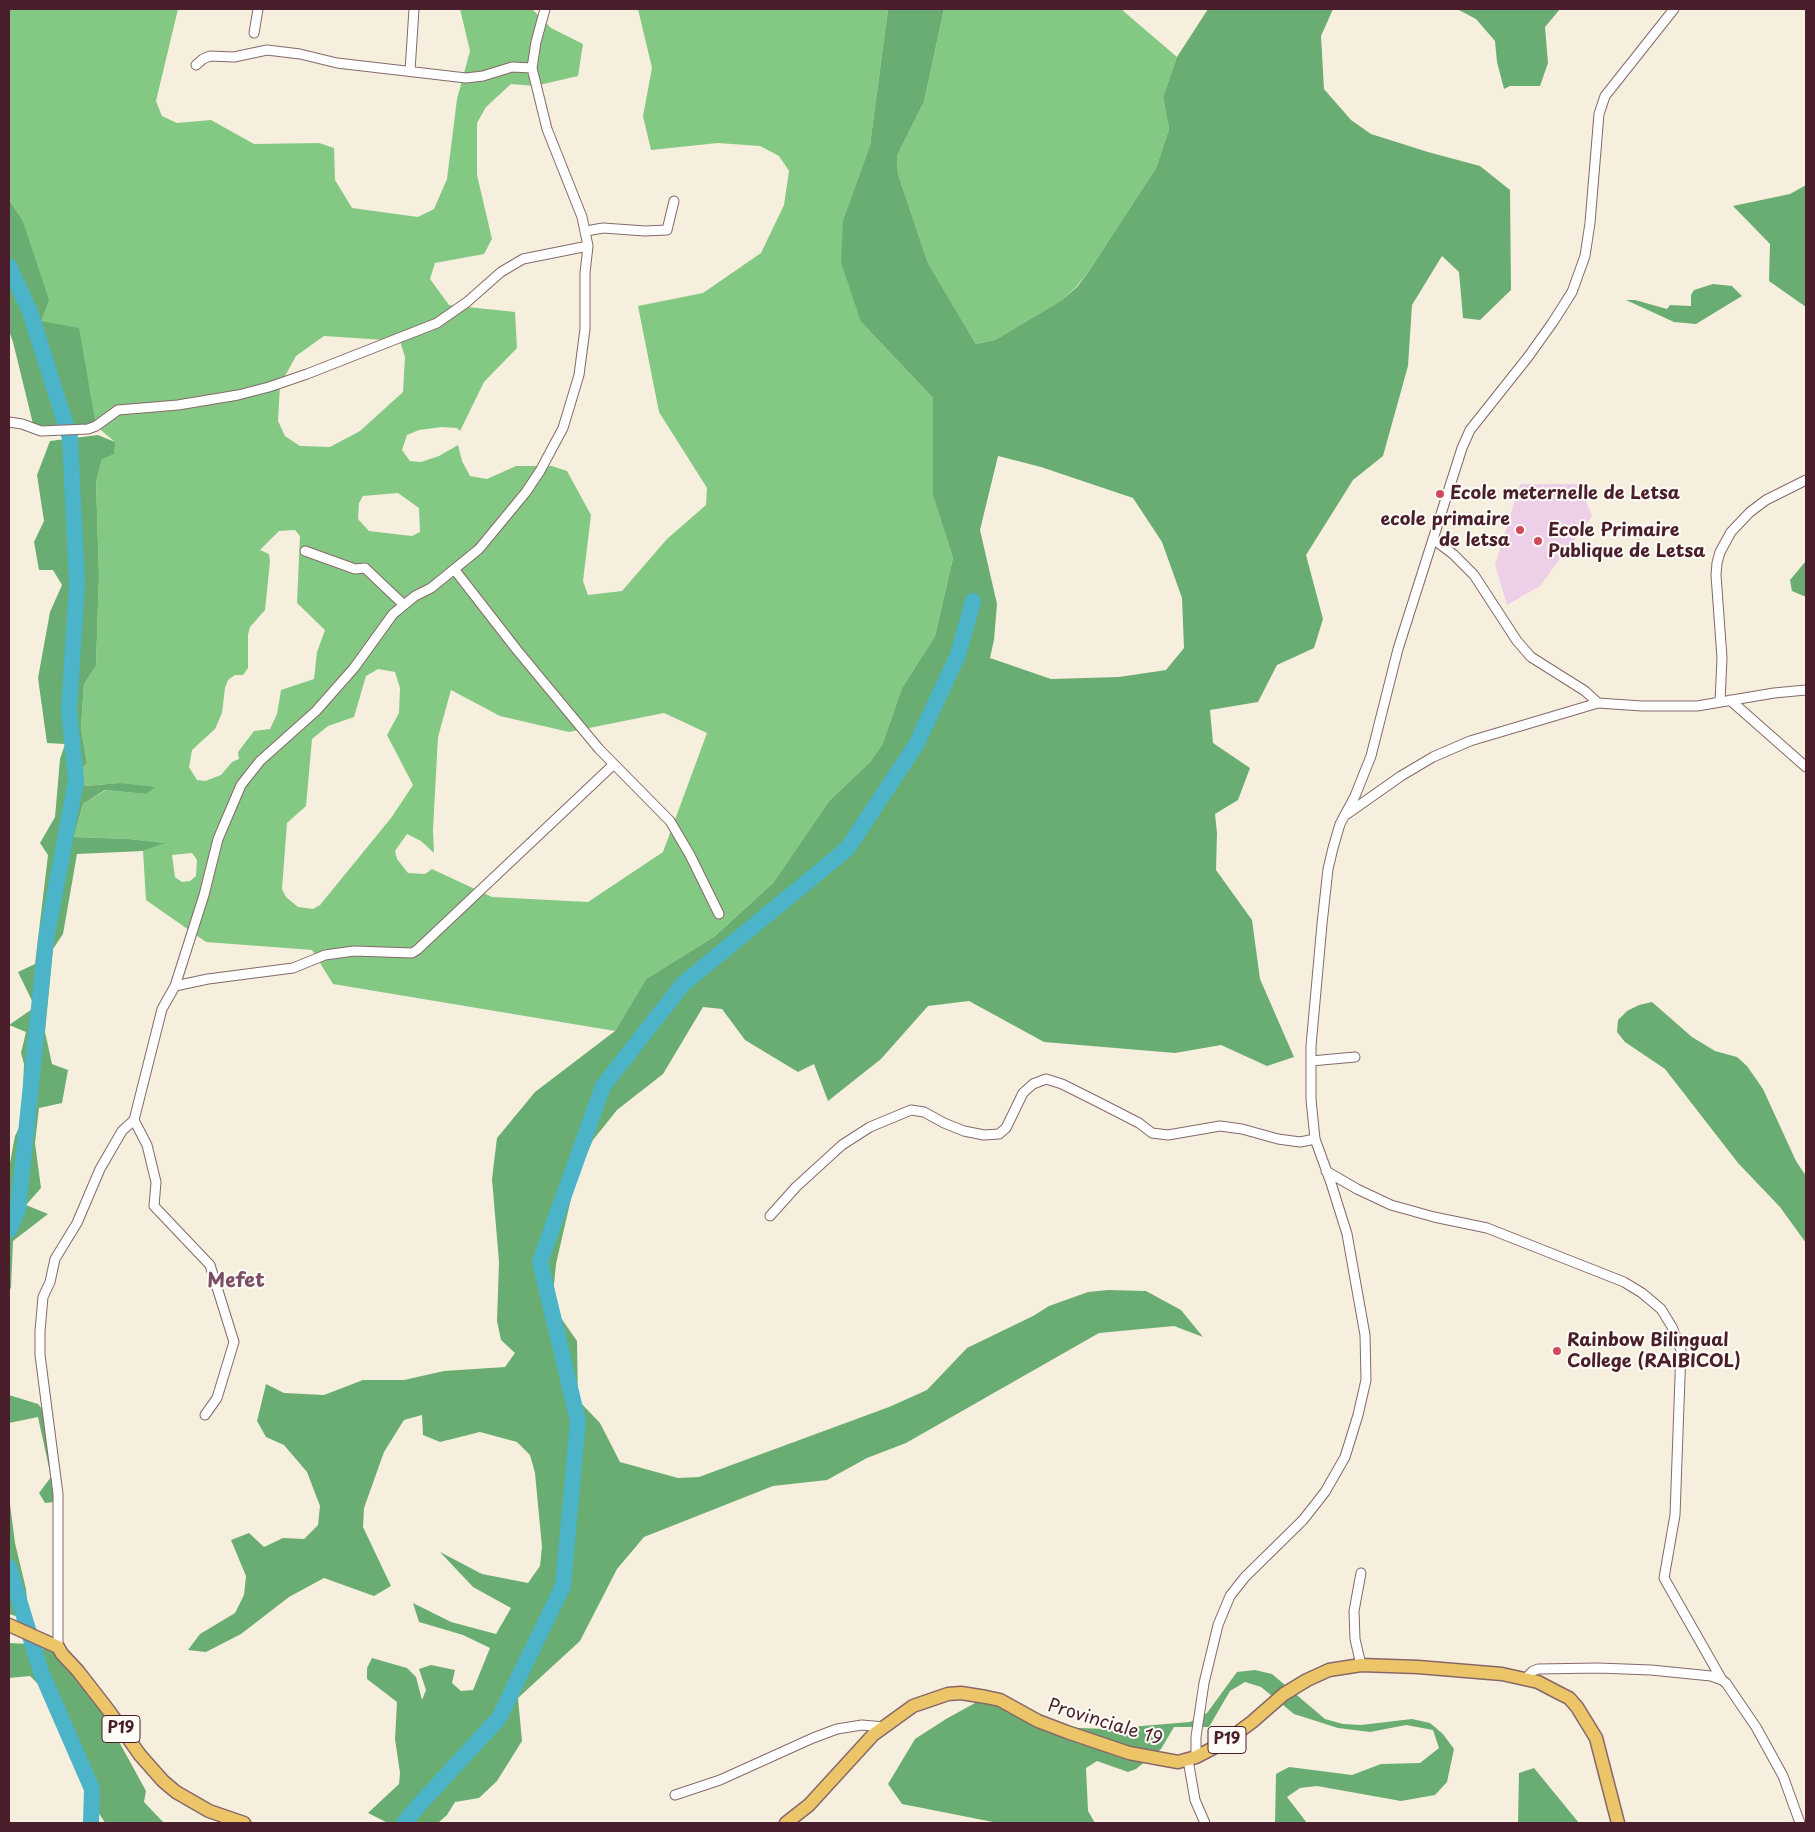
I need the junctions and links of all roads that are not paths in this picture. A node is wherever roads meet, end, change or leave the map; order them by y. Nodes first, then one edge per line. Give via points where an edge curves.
1 (258, 9) edge
2 (414, 9) edge
3 (545, 9) edge
4 (1674, 9) edge
5 (254, 33) dead end
6 (196, 65) dead end
7 (532, 68) junction
8 (410, 72) junction
9 (674, 201) dead end
10 (586, 231) junction
11 (588, 246) junction
12 (9, 422) edge
13 (1806, 480) edge
14 (1433, 539) junction
15 (305, 551) dead end
16 (454, 569) junction
17 (404, 605) junction
18 (1806, 690) edge
19 (1730, 700) junction
20 (1598, 702) junction
21 (1720, 702) junction
22 (613, 765) junction
23 (1806, 767) edge
24 (1344, 815) junction
25 (719, 914) dead end
26 (175, 986) junction
27 (1355, 1057) dead end
28 (1311, 1061) junction
29 (134, 1120) junction
30 (1315, 1139) junction
31 (1326, 1170) junction
32 (770, 1216) dead end
33 (205, 1415) dead end
34 (1361, 1573) dead end
35 (9, 1625) edge
36 (58, 1647) junction
37 (1361, 1665) junction
38 (1525, 1679) junction
39 (1722, 1680) junction
40 (884, 1727) junction
41 (1192, 1758) junction
42 (675, 1795) dead end
43 (244, 1823) edge
44 (786, 1823) edge
45 (1205, 1823) edge
46 (1618, 1823) edge
47 (1800, 1823) edge

1 - 5 street
2 - 8 street
3 - 7 street
4 - 14 street via 1605,96 1599,114 1585,256 1572,292 1528,357 1470,430
6 - 8 street via 210,56 234,57 267,50
7 - 8 street via 512,67 466,78
7 - 10 street via 547,129
9 - 10 street via 667,230 603,228
10 - 11 street
11 - 12 street via 524,259 501,272 437,323 269,387 178,405 118,410 88,429 41,431
11 - 16 street via 585,329 579,375 563,428 526,492 479,550
13 - 21 street via 1750,512 1731,532 1720,552 1716,575 1721,651
14 - 20 street via 1454,554 1474,575 1531,657
14 - 24 street via 1398,649 1371,756
15 - 17 street via 355,569 365,568
16 - 17 street
16 - 22 street via 516,650
17 - 26 street via 393,614 354,668 316,711 260,761 241,784 218,840
18 - 19 street
19 - 21 street
19 - 23 street
20 - 21 street via 1669,707
20 - 24 street via 1479,738 1433,757
22 - 25 street via 670,821
22 - 26 street via 417,950 406,954 354,952 325,955 293,968
24 - 28 street via 1328,869
26 - 29 street via 162,1009
27 - 28 street
28 - 30 street
29 - 33 street via 147,1145 156,1182 154,1206 210,1265 234,1342 217,1398
29 - 36 street via 122,1131 100,1169 77,1223 55,1259 43,1297 40,1355 58,1494
30 - 31 street
30 - 32 street via 1300,1142 1278,1139 1220,1126 1168,1135 1152,1133 1139,1123 1062,1084 1046,1080 1033,1084 1023,1093 1006,1128 999,1134 964,1131 924,1112 911,1110 870,1128 842,1145
31 - 39 street via 1391,1205 1487,1228 1624,1282 1661,1309 1681,1350 1675,1515 1664,1578
31 - 41 street via 1347,1234 1365,1335 1366,1380 1345,1456 1325,1492 1303,1520 1230,1596 1218,1625 1204,1683
34 - 37 street via 1354,1611 1355,1639
35 - 36 main road, P19
36 - 43 main road, P19 via 162,1781 209,1811
37 - 38 main road, Provinciale 19 / P19 via 1476,1671
37 - 41 main road, Provinciale 19 / P19 via 1330,1670 1307,1680 1284,1694 1235,1735
38 - 39 street via 1538,1669 1598,1668 1651,1670
38 - 46 main road, Provinciale 19 / P19 via 1546,1685 1569,1698 1584,1716 1596,1738
39 - 47 street via 1756,1727 1783,1776
40 - 41 main road, Provinciale 19 / P19 via 923,1701 961,1693 1000,1700 1038,1721 1129,1752 1178,1762
40 - 42 street via 862,1725 837,1729 720,1780
40 - 44 main road, Provinciale 19 / P19 via 809,1805
41 - 45 street via 1196,1800

